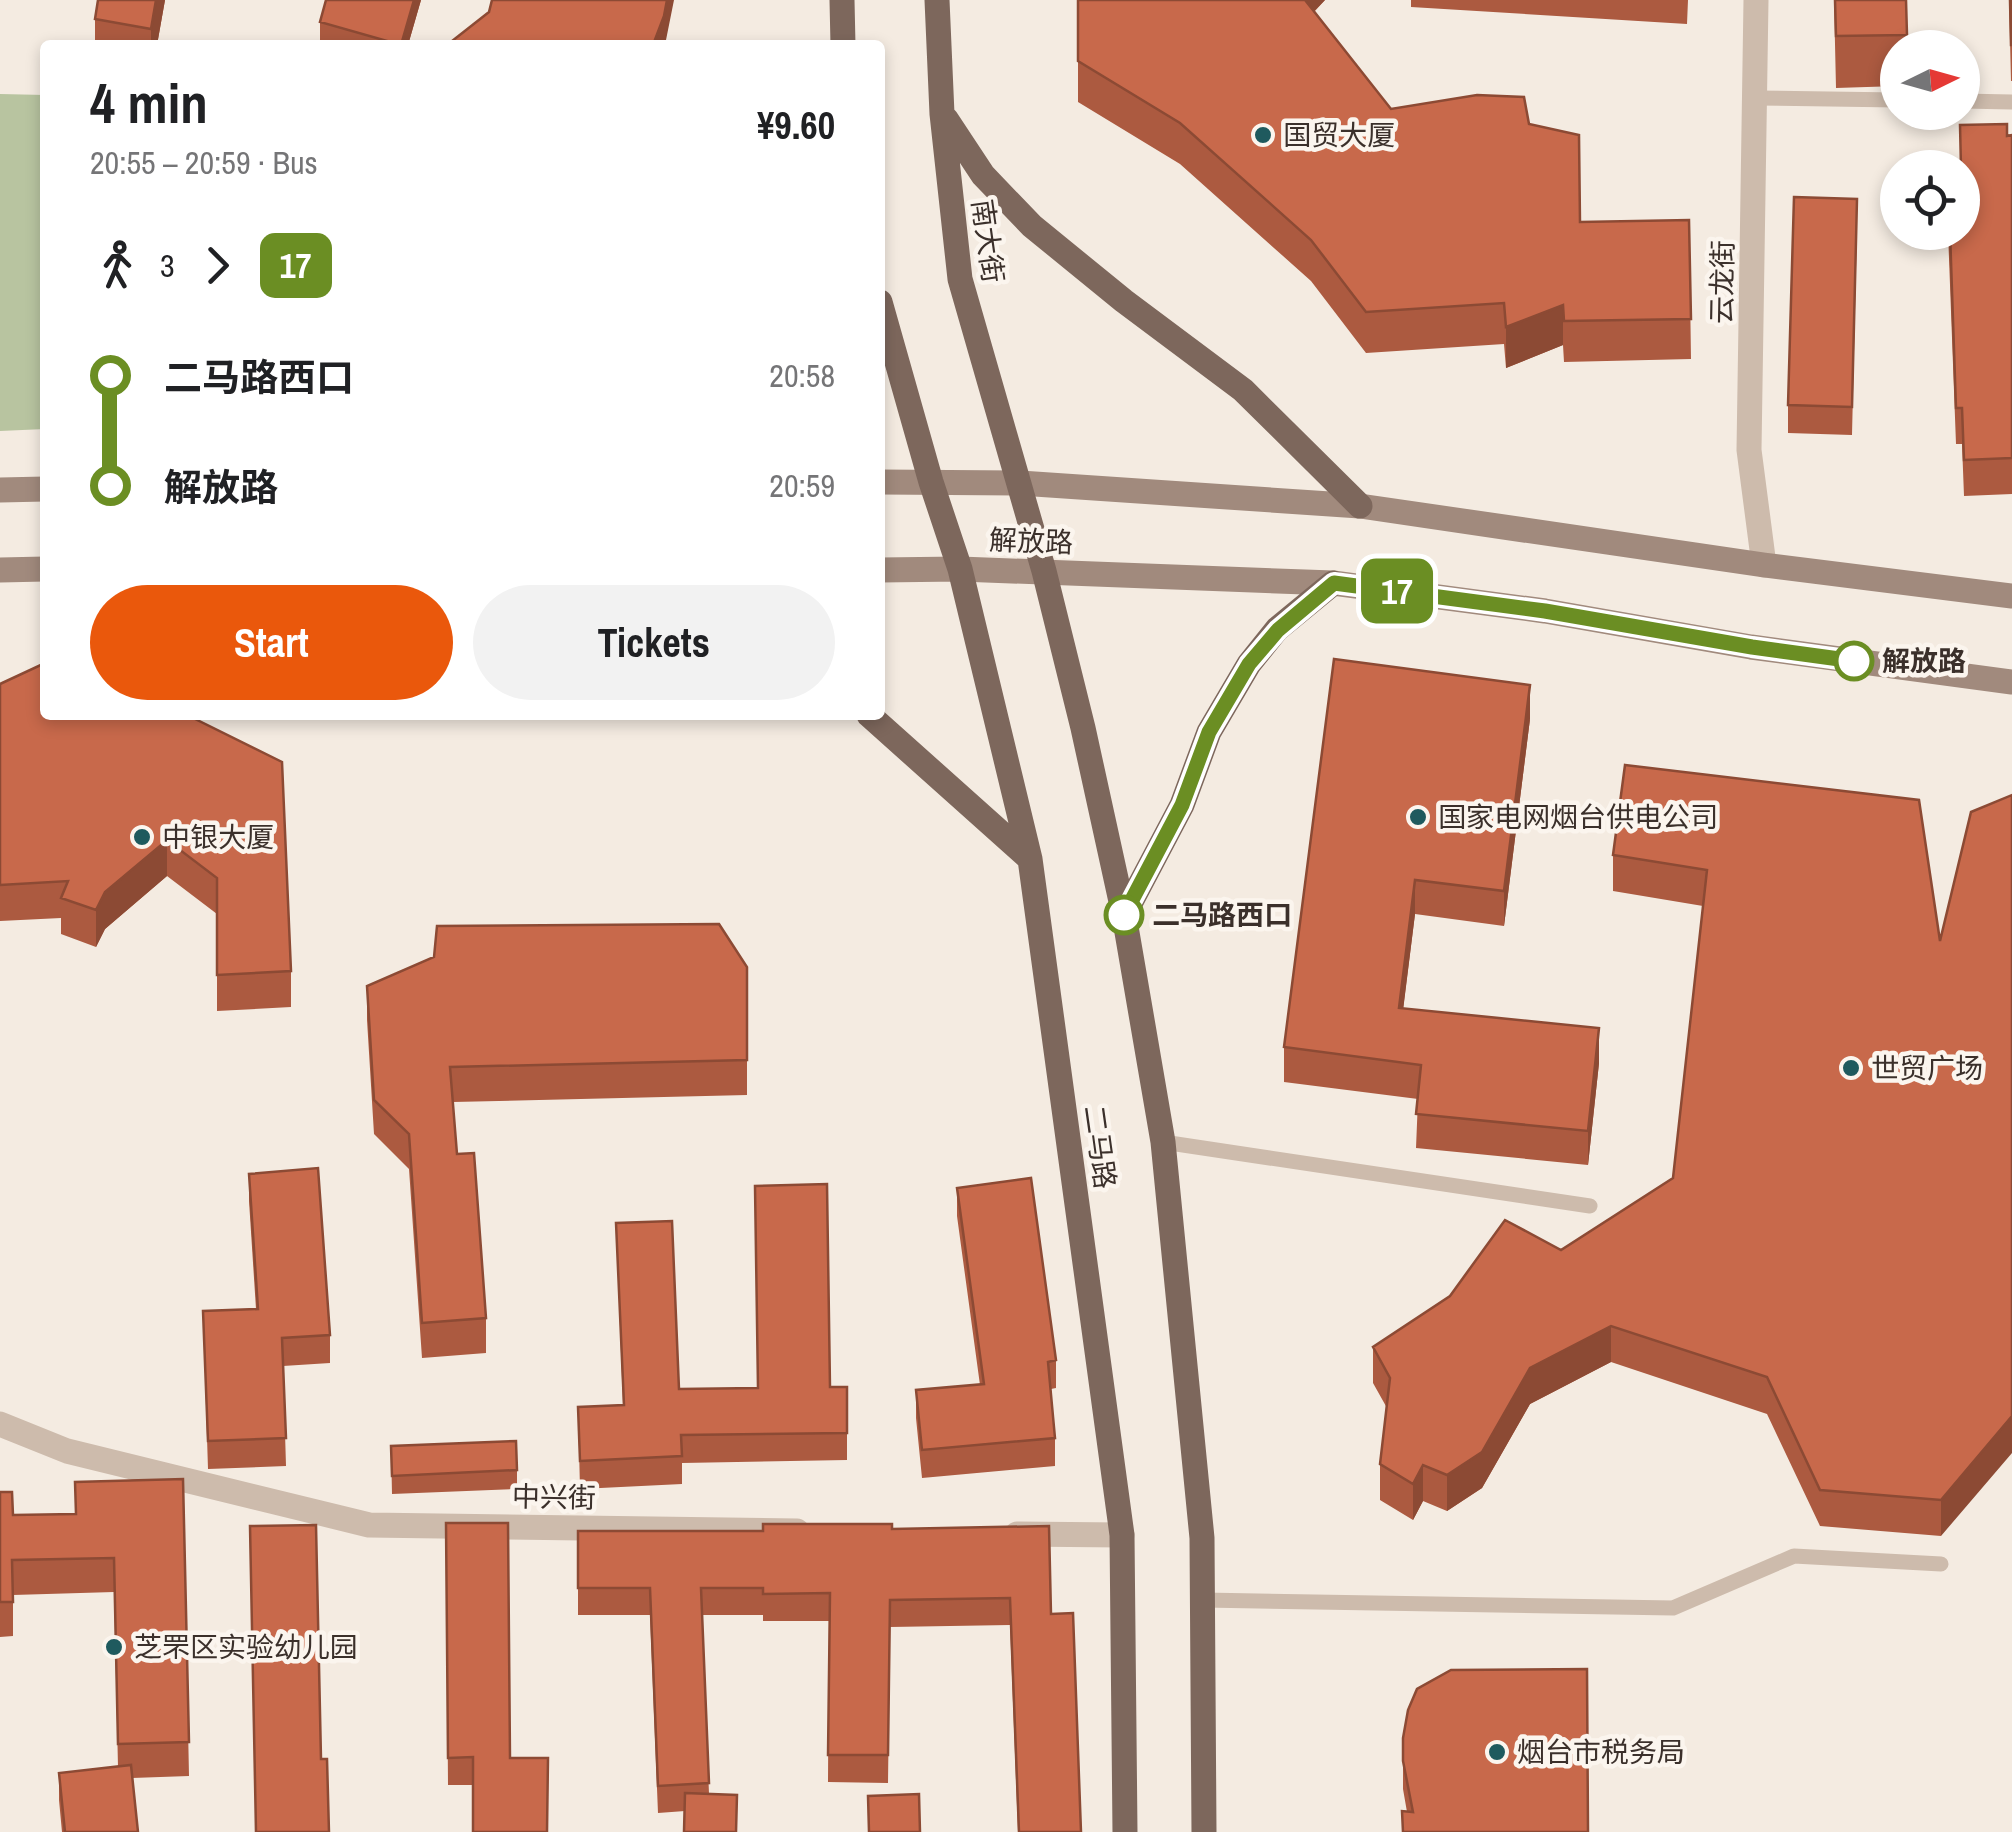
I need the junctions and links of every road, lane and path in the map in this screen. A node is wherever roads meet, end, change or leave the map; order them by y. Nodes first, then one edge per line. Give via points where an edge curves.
1 (842, 0) edge
2 (938, 0) edge
3 (1756, 0) edge
4 (842, 40) edge
5 (1754, 98) junction
6 (1880, 100) edge
7 (1980, 101) edge
8 (2012, 102) edge
9 (942, 114) junction
10 (885, 320) edge
11 (885, 482) edge
12 (931, 482) junction
13 (1020, 484) junction
14 (40, 489) edge
15 (0, 490) edge
16 (1360, 506) junction
17 (1764, 565) junction
18 (40, 569) edge
19 (960, 569) junction
20 (0, 570) edge
21 (885, 572) edge
22 (1044, 572) junction
23 (1334, 583) junction
24 (2012, 596) edge
25 (2012, 682) edge
26 (875, 720) edge
27 (1030, 859) junction
28 (1124, 915) junction
29 (1162, 1142) junction
30 (1590, 1206) dead end
31 (0, 1424) edge
32 (824, 1531) edge
33 (983, 1534) edge
34 (1122, 1535) junction
35 (1941, 1564) dead end
36 (1202, 1600) junction
37 (1125, 1832) edge
38 (1204, 1832) edge

1 - 4 main road
2 - 9 main road, 南大街
3 - 5 street, 云龙街
5 - 6 lane
5 - 17 street, 云龙街 via 1749,450
7 - 8 lane
9 - 13 main road, 南大街 via 960,279
9 - 16 main road via 983,175 1032,226 1243,390
10 - 12 main road
11 - 12 main road, 解放路
12 - 13 main road, 解放路
12 - 19 main road, 二马路
13 - 16 main road, 解放路
13 - 22 main road
14 - 15 main road
16 - 17 main road, 解放路
17 - 24 main road, 解放路
18 - 20 main road
19 - 21 main road, 解放路
19 - 22 main road, 解放路
19 - 27 main road, 二马路
22 - 23 main road, 解放路
22 - 28 main road
23 - 25 main road, 解放路
23 - 28 main road via 1249,664 1209,732 1182,805
26 - 27 main road
27 - 34 main road, 二马路
28 - 29 main road
29 - 30 lane
29 - 36 main road via 1202,1538
31 - 32 street, 中兴街 via 67,1451 368,1525
33 - 34 street
34 - 37 main road, 二马路
35 - 36 lane via 1794,1556 1673,1608
36 - 38 main road

